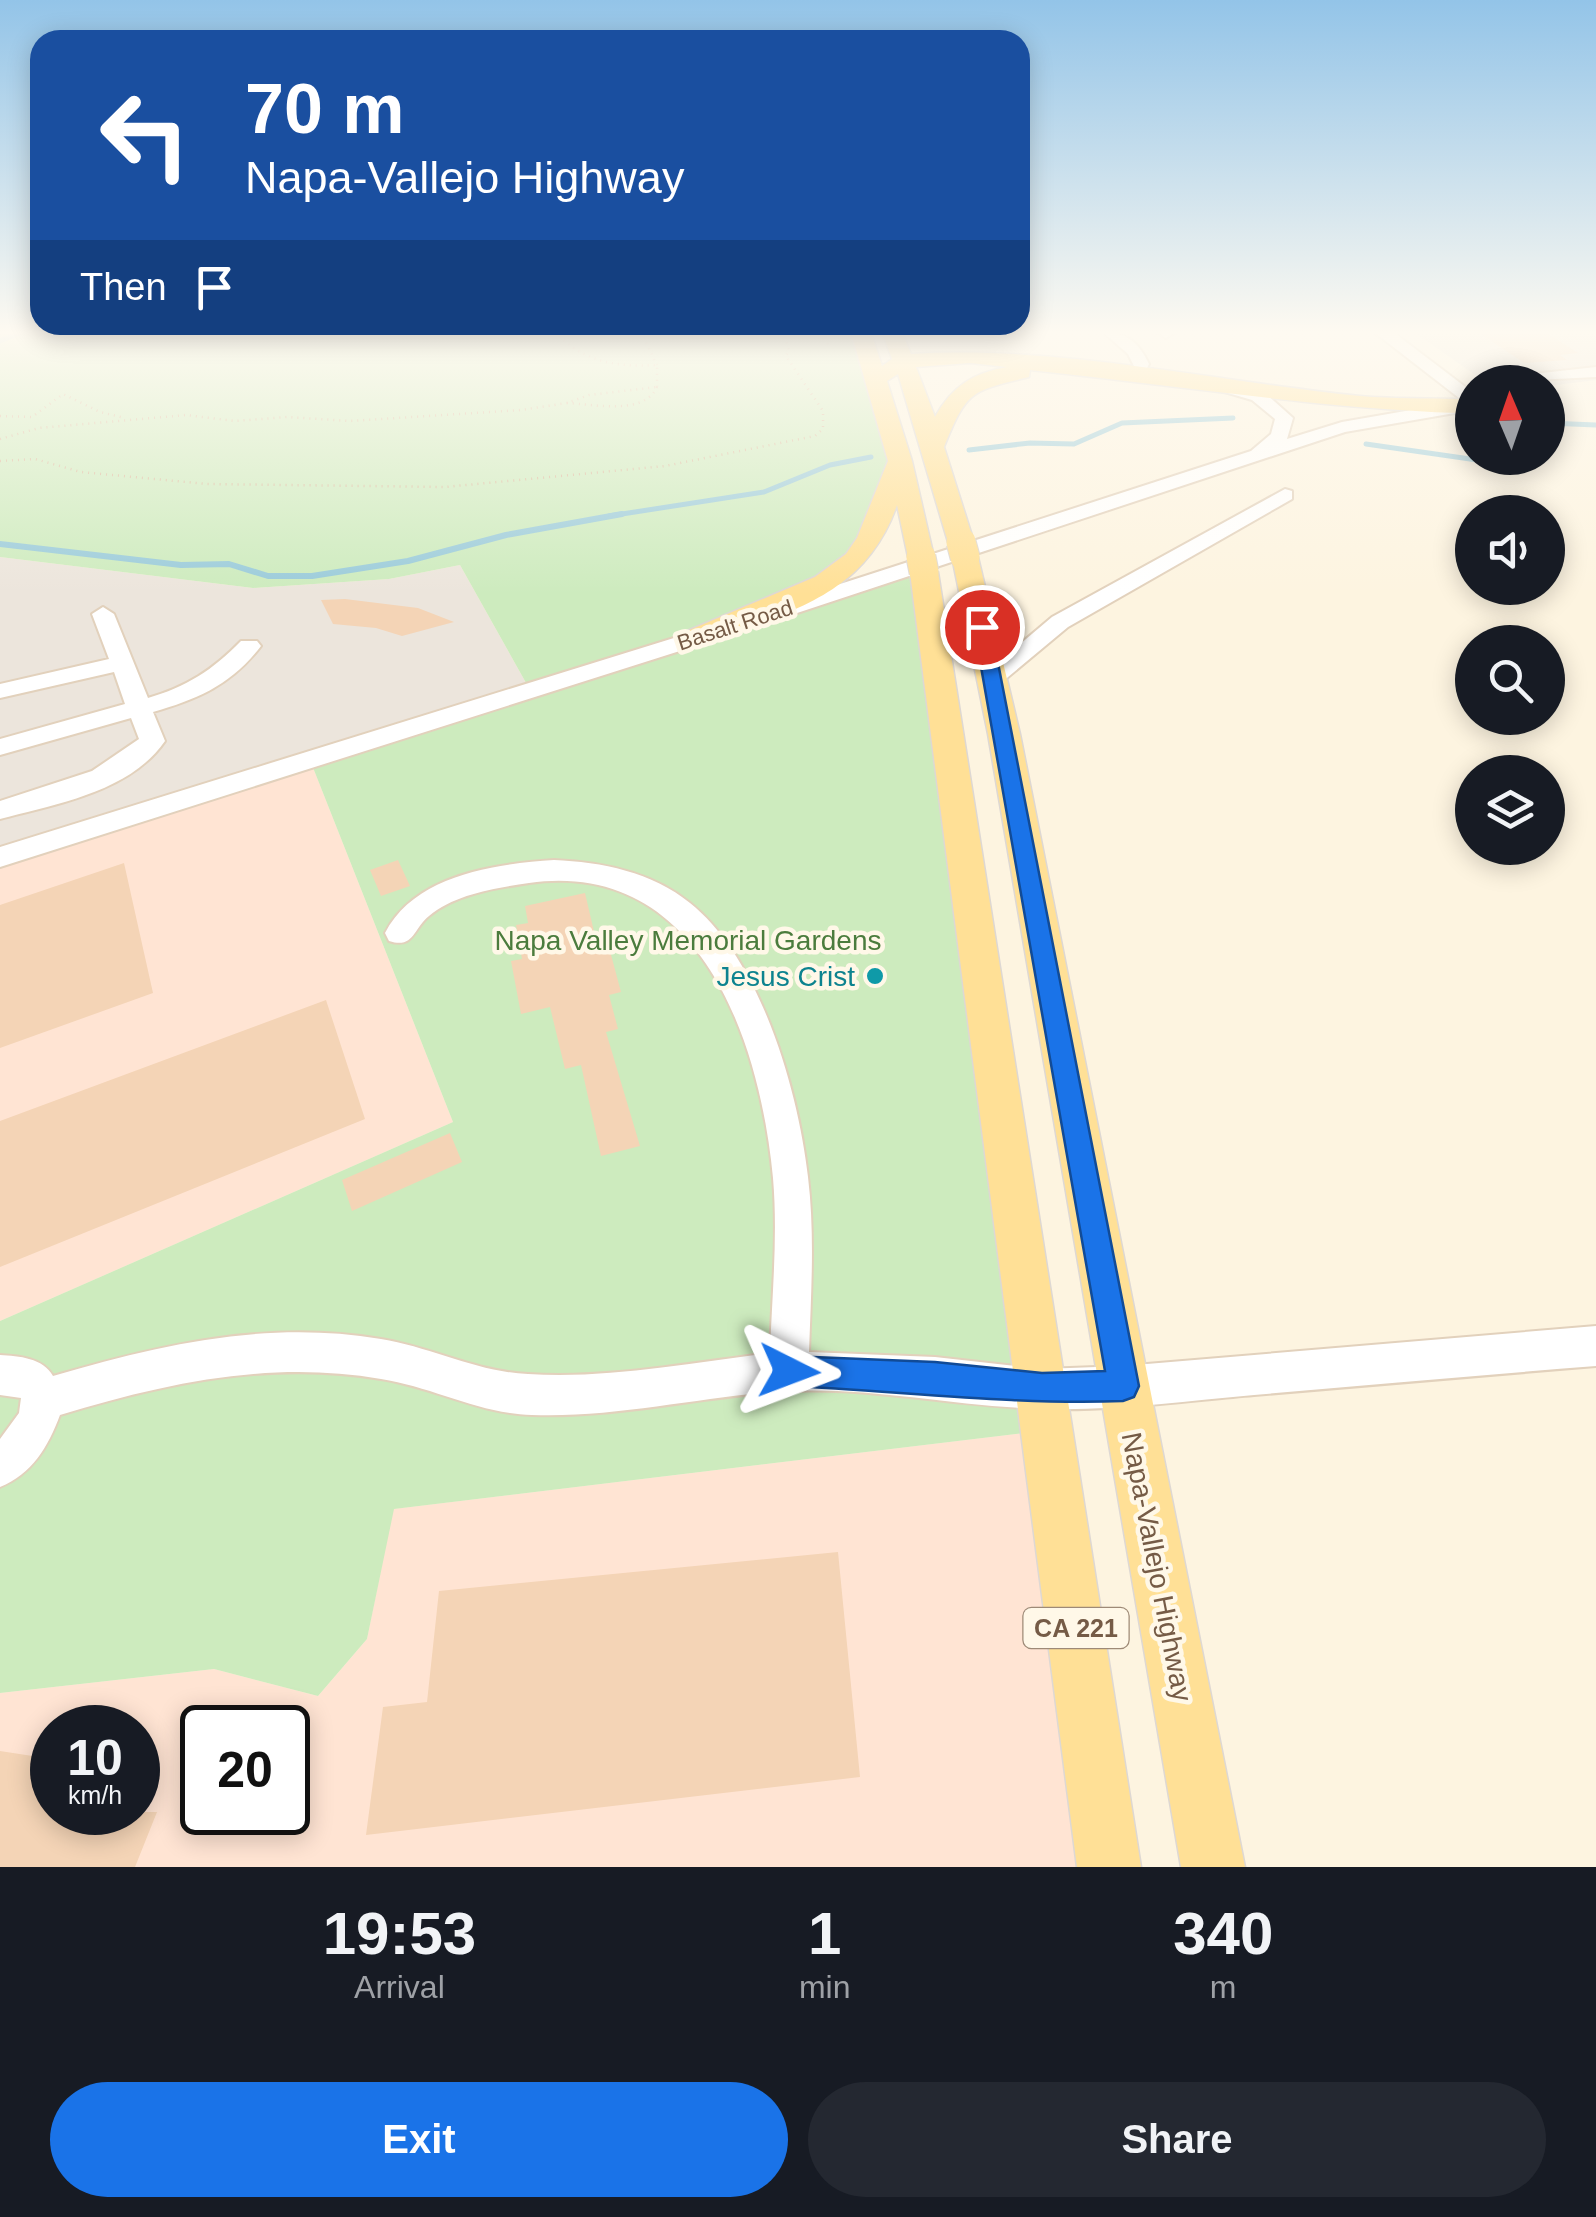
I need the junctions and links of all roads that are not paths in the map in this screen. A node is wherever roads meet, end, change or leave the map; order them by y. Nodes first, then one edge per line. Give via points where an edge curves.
1 (888, 419) edge
2 (923, 419) edge
3 (944, 419) edge
4 (1284, 419) edge
5 (1323, 419) edge
6 (1378, 419) edge
7 (1342, 428) junction
8 (933, 447) junction
9 (1252, 456) junction
10 (900, 461) junction
11 (1285, 495) dead end
12 (103, 614) dead end
13 (695, 638) junction
14 (249, 646) dead end
15 (123, 662) junction
16 (993, 677) junction
17 (0, 692) edge
18 (139, 708) junction
19 (0, 746) edge
20 (0, 810) edge
21 (0, 857) edge
22 (400, 933) dead end
23 (1596, 1346) edge
24 (789, 1371) junction
25 (0, 1375) edge
26 (1123, 1386) junction
27 (1042, 1389) junction
28 (42, 1400) junction
29 (0, 1466) edge
30 (1109, 1867) edge
31 (1213, 1867) edge

1 - 10 main road, CA 221
2 - 8 main road, Napa-Vallejo Highway / CA 221
3 - 8 main road
4 - 9 street via 1280,436
5 - 7 main road
6 - 7 street, Basalt Road
7 - 9 street, Basalt Road
8 - 16 main road, Napa-Vallejo Highway / CA 221
9 - 13 street, Basalt Road
10 - 13 main road via 854,561 820,584
10 - 27 main road, CA 221 via 923,565
11 - 16 street via 1060,622
12 - 15 street
13 - 21 street, Basalt Road
14 - 18 street via 192,693
15 - 17 street
15 - 18 street
16 - 26 main road, Napa-Vallejo Highway / CA 221
18 - 19 street
18 - 20 street via 152,741 136,760 112,775
22 - 24 street via 413,913 465,886 525,872 610,877 660,896 684,914 746,1011 780,1118 793,1209
23 - 26 street
24 - 27 street
24 - 28 street via 528,1395 385,1359 289,1350 160,1364
25 - 28 street via 28,1378
26 - 27 street
26 - 31 main road, Napa-Vallejo Highway / CA 221
27 - 30 main road, CA 221
28 - 29 street via 33,1434

